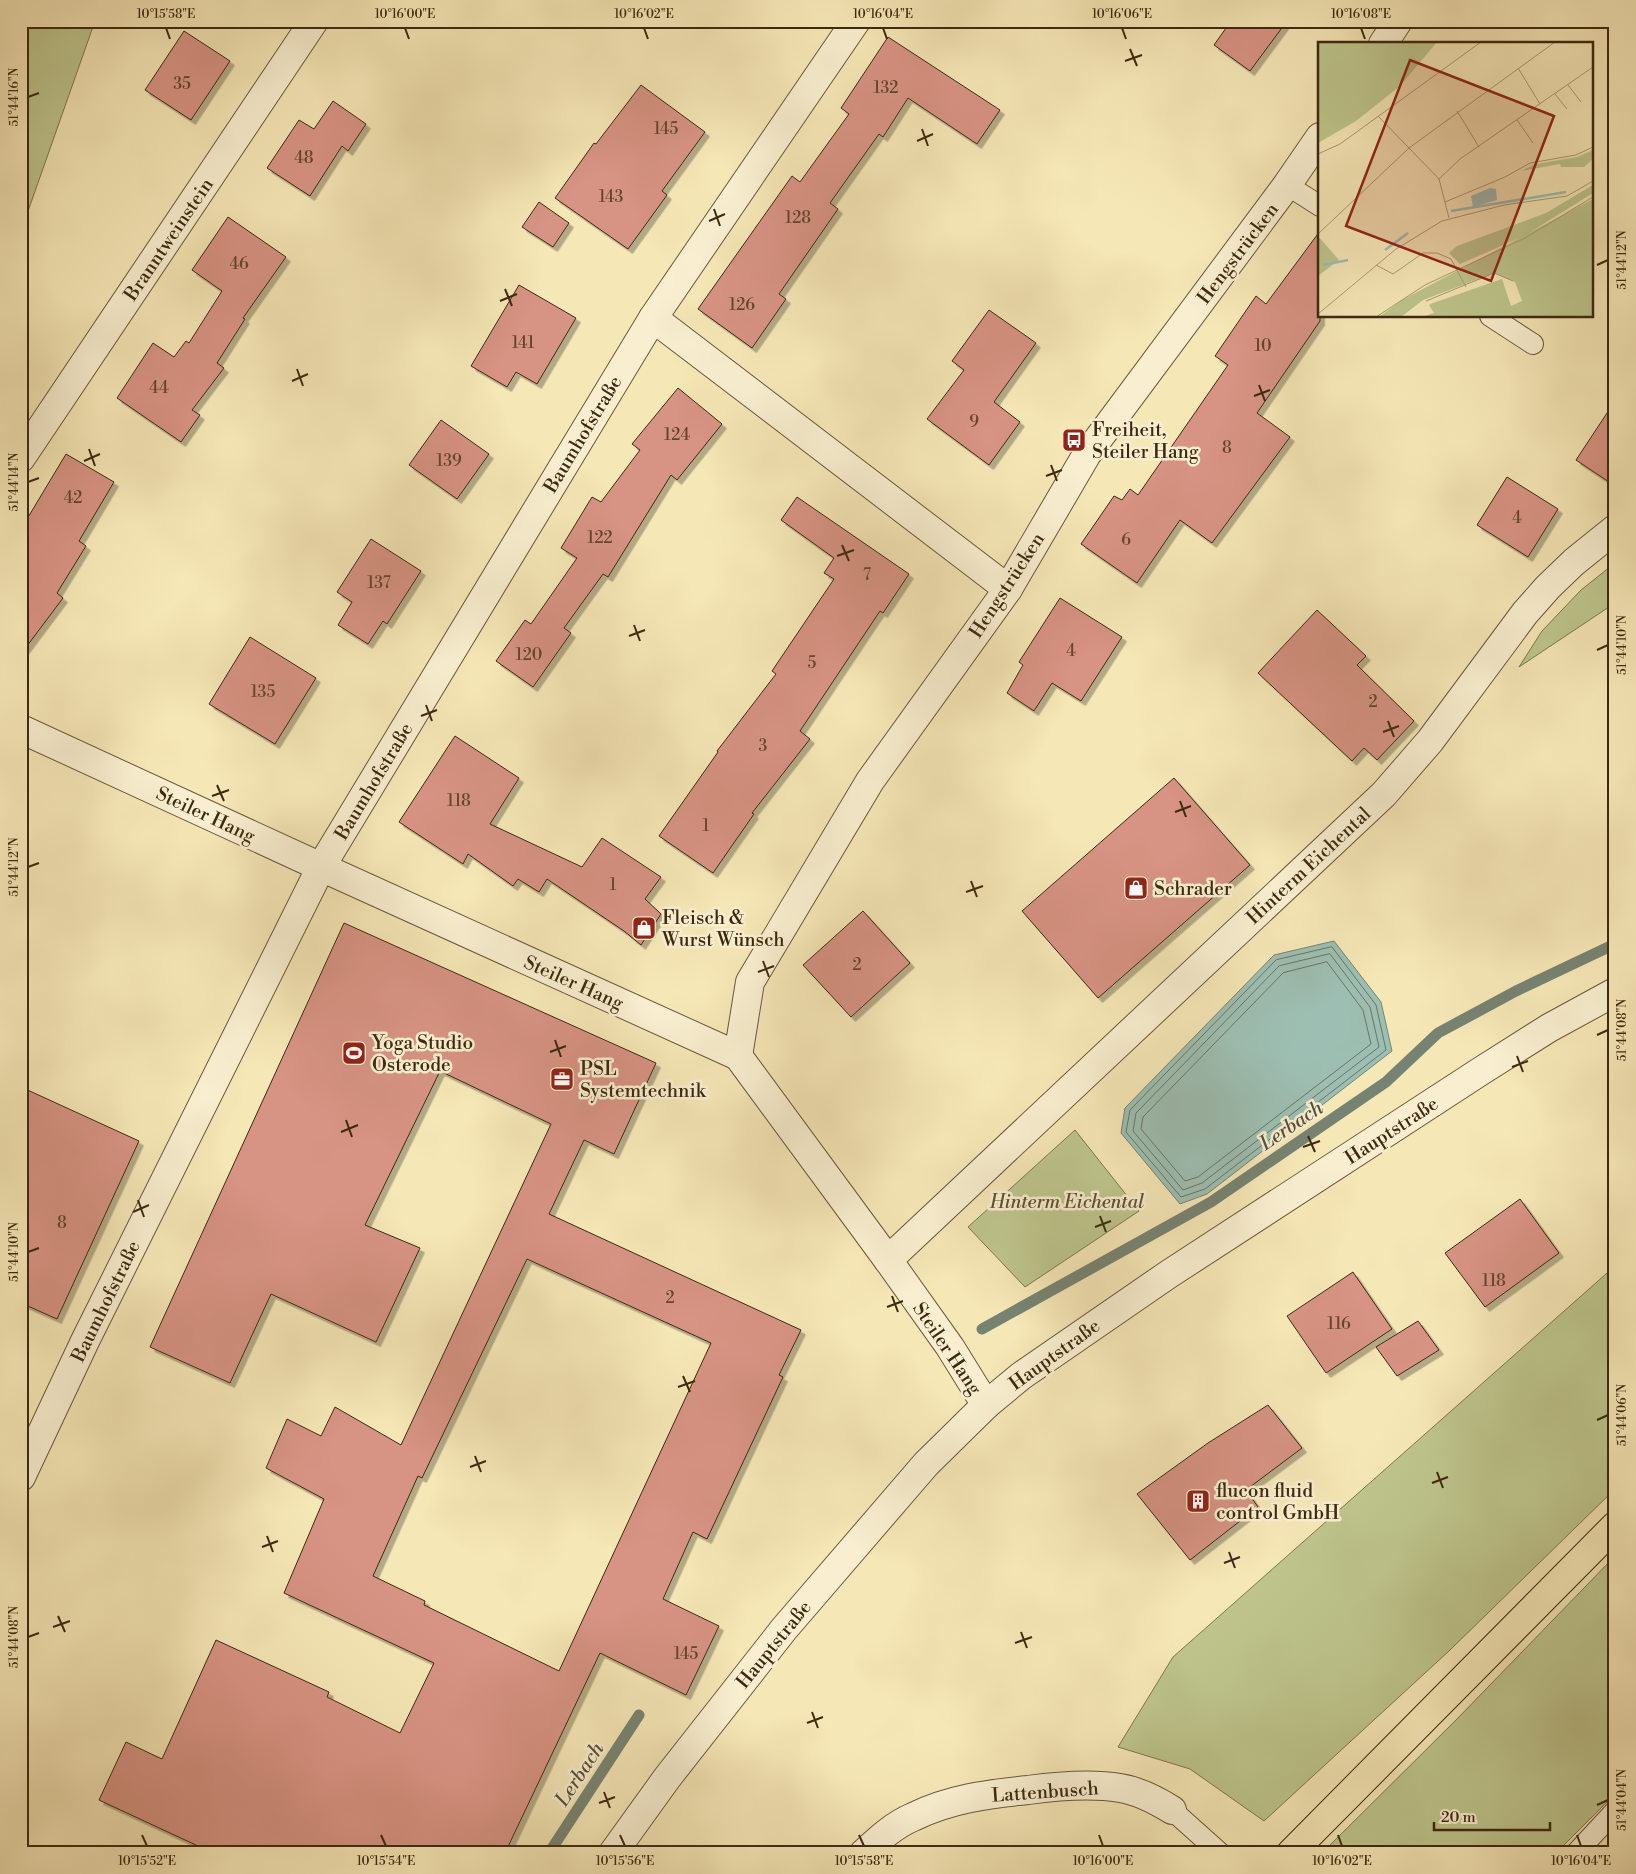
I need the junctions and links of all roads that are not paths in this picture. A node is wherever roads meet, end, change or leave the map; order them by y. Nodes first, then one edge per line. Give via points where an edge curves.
1 (314, 21) edge
2 (856, 21) edge
3 (1398, 21) edge
4 (1384, 42) edge
5 (1318, 140) edge
6 (1287, 185) junction
7 (1318, 205) edge
8 (653, 318) junction
9 (1493, 318) edge
10 (1533, 344) dead end
11 (21, 458) edge
12 (1615, 529) edge
13 (1008, 589) junction
14 (21, 729) edge
15 (321, 867) junction
16 (1615, 992) edge
17 (738, 1056) junction
18 (888, 1260) junction
19 (986, 1405) junction
20 (21, 1477) edge
21 (1615, 1526) edge
22 (1172, 1810) joint
23 (1615, 1811) edge
24 (613, 1853) edge
25 (864, 1853) edge
26 (1220, 1853) edge
27 (1291, 1853) edge
28 (1576, 1853) edge

1 - 11 street, Branntweinstein
2 - 8 street, Baumhofstraße
3 - 4 street
5 - 6 street, Hengstrücken
6 - 7 lane
6 - 13 street, Hengstrücken via 1088,454
8 - 13 street
8 - 15 street, Baumhofstraße
9 - 10 lane
12 - 18 street, Hinterm Eichental via 1574,562 1530,606 1430,741 1384,794
13 - 17 street, Hengstrücken via 870,781 750,982
14 - 15 street, Steiler Hang
15 - 17 street, Steiler Hang
15 - 20 street, Baumhofstraße via 85,1341
16 - 19 street, Hauptstraße via 1496,1061 1169,1274 1021,1376
17 - 18 street, Steiler Hang
18 - 19 street, Steiler Hang via 950,1347
19 - 24 street, Hauptstraße via 926,1464 784,1629 667,1778
21 - 27 main road
22 - 25 street, Lattenbusch via 1143,1794 1119,1787 1057,1786 1000,1793 943,1804 911,1818
22 - 26 lane, Lattenbusch
23 - 28 lane

